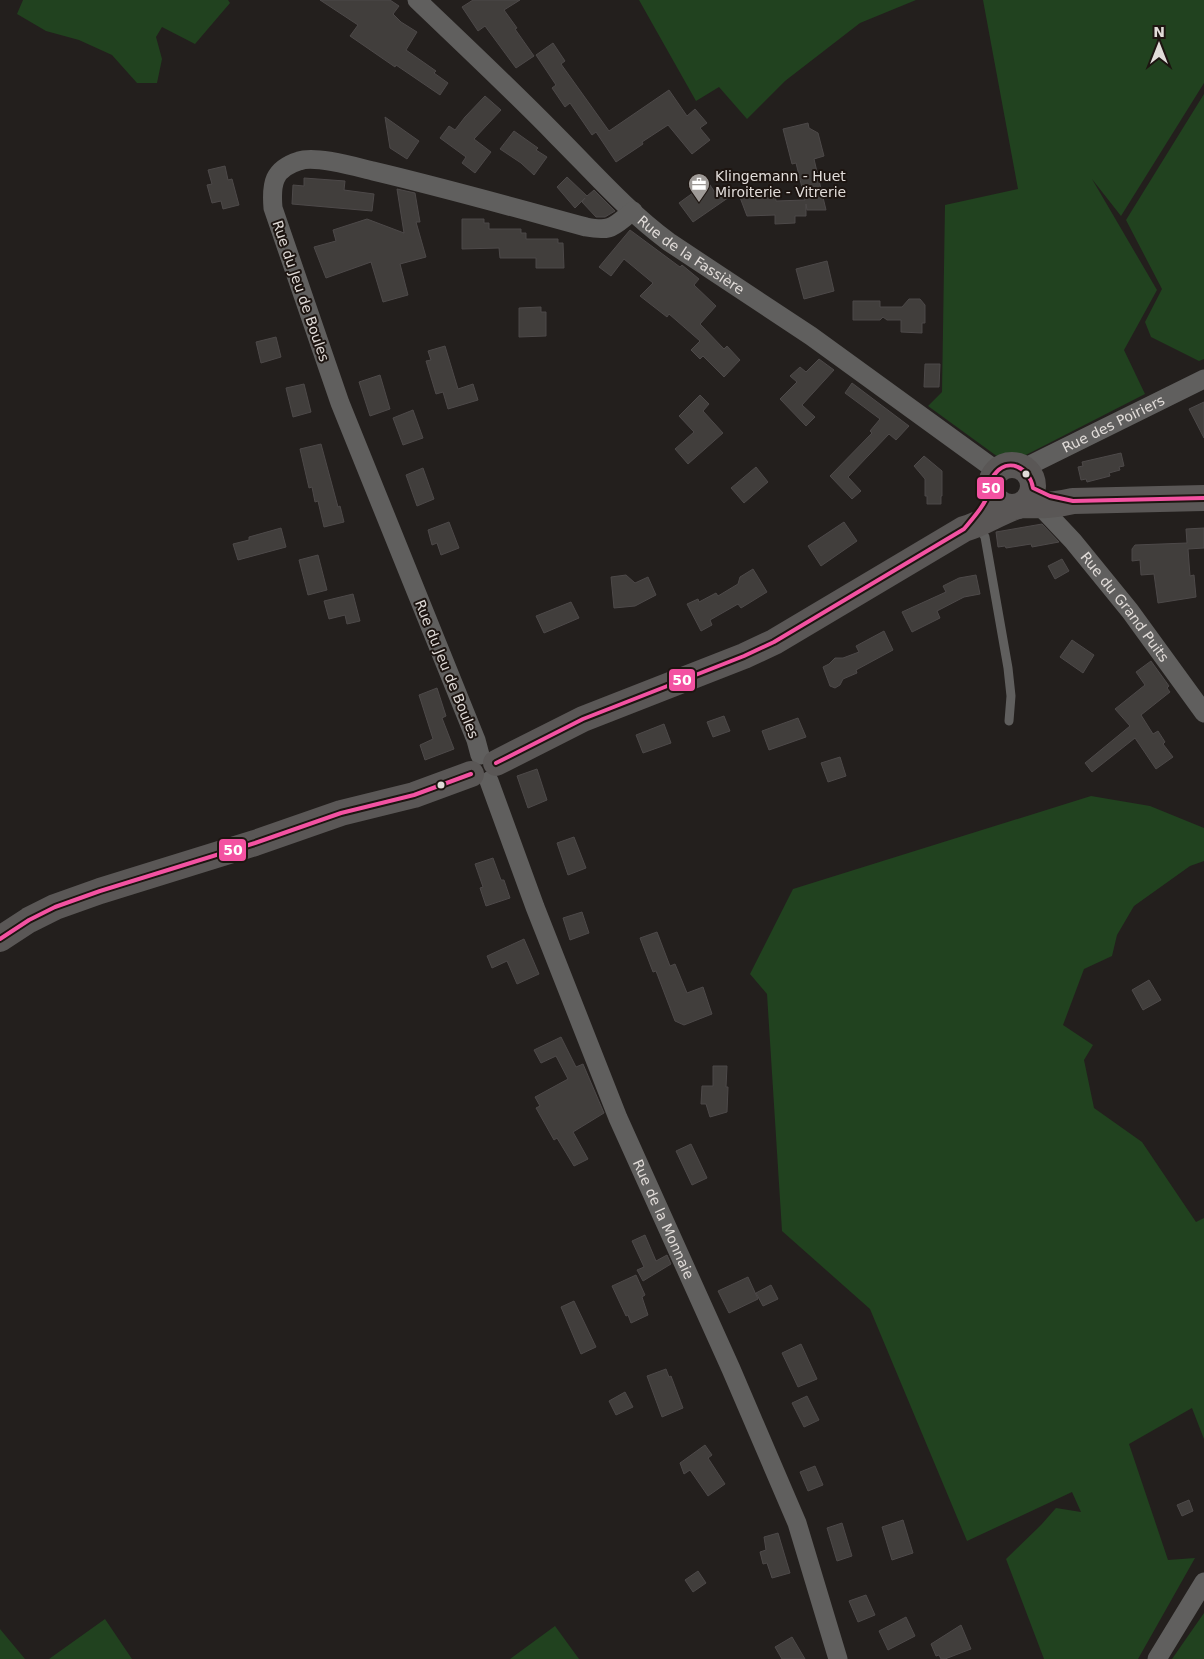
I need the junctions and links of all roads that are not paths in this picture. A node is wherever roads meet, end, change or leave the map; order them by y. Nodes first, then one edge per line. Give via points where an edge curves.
1 (417, 0) edge
2 (633, 212) junction
3 (1204, 379) edge
4 (994, 480) junction
5 (1027, 495) junction
6 (1204, 498) edge
7 (971, 527) junction
8 (1204, 713) edge
9 (1009, 722) dead end
10 (484, 768) junction
11 (0, 939) edge
12 (1204, 1582) edge
13 (838, 1659) edge
14 (1157, 1659) edge

1 - 2 street, Rue de la Fassière
2 - 4 street, Rue de la Fassière via 669,242 811,336
2 - 10 street, Rue du Jeu de Boules via 610,229 600,230 413,180 320,160 301,160 275,176 273,208 340,403 476,740
3 - 5 street, Rue des Poiriers via 1032,464
4 - 5 main road via 993,496 1002,505
4 - 5 main road via 1003,467 1017,466
4 - 7 main road
5 - 6 main road via 1073,501
5 - 7 main road
5 - 8 street, Rue du Grand Puits via 1073,541 1130,611
7 - 9 lane via 985,538 1008,668
7 - 10 main road via 774,642 583,719
10 - 11 main road via 414,795 341,813 100,891 55,907
10 - 13 street, Rue de la Monnaie via 618,1118 797,1523
12 - 14 street

